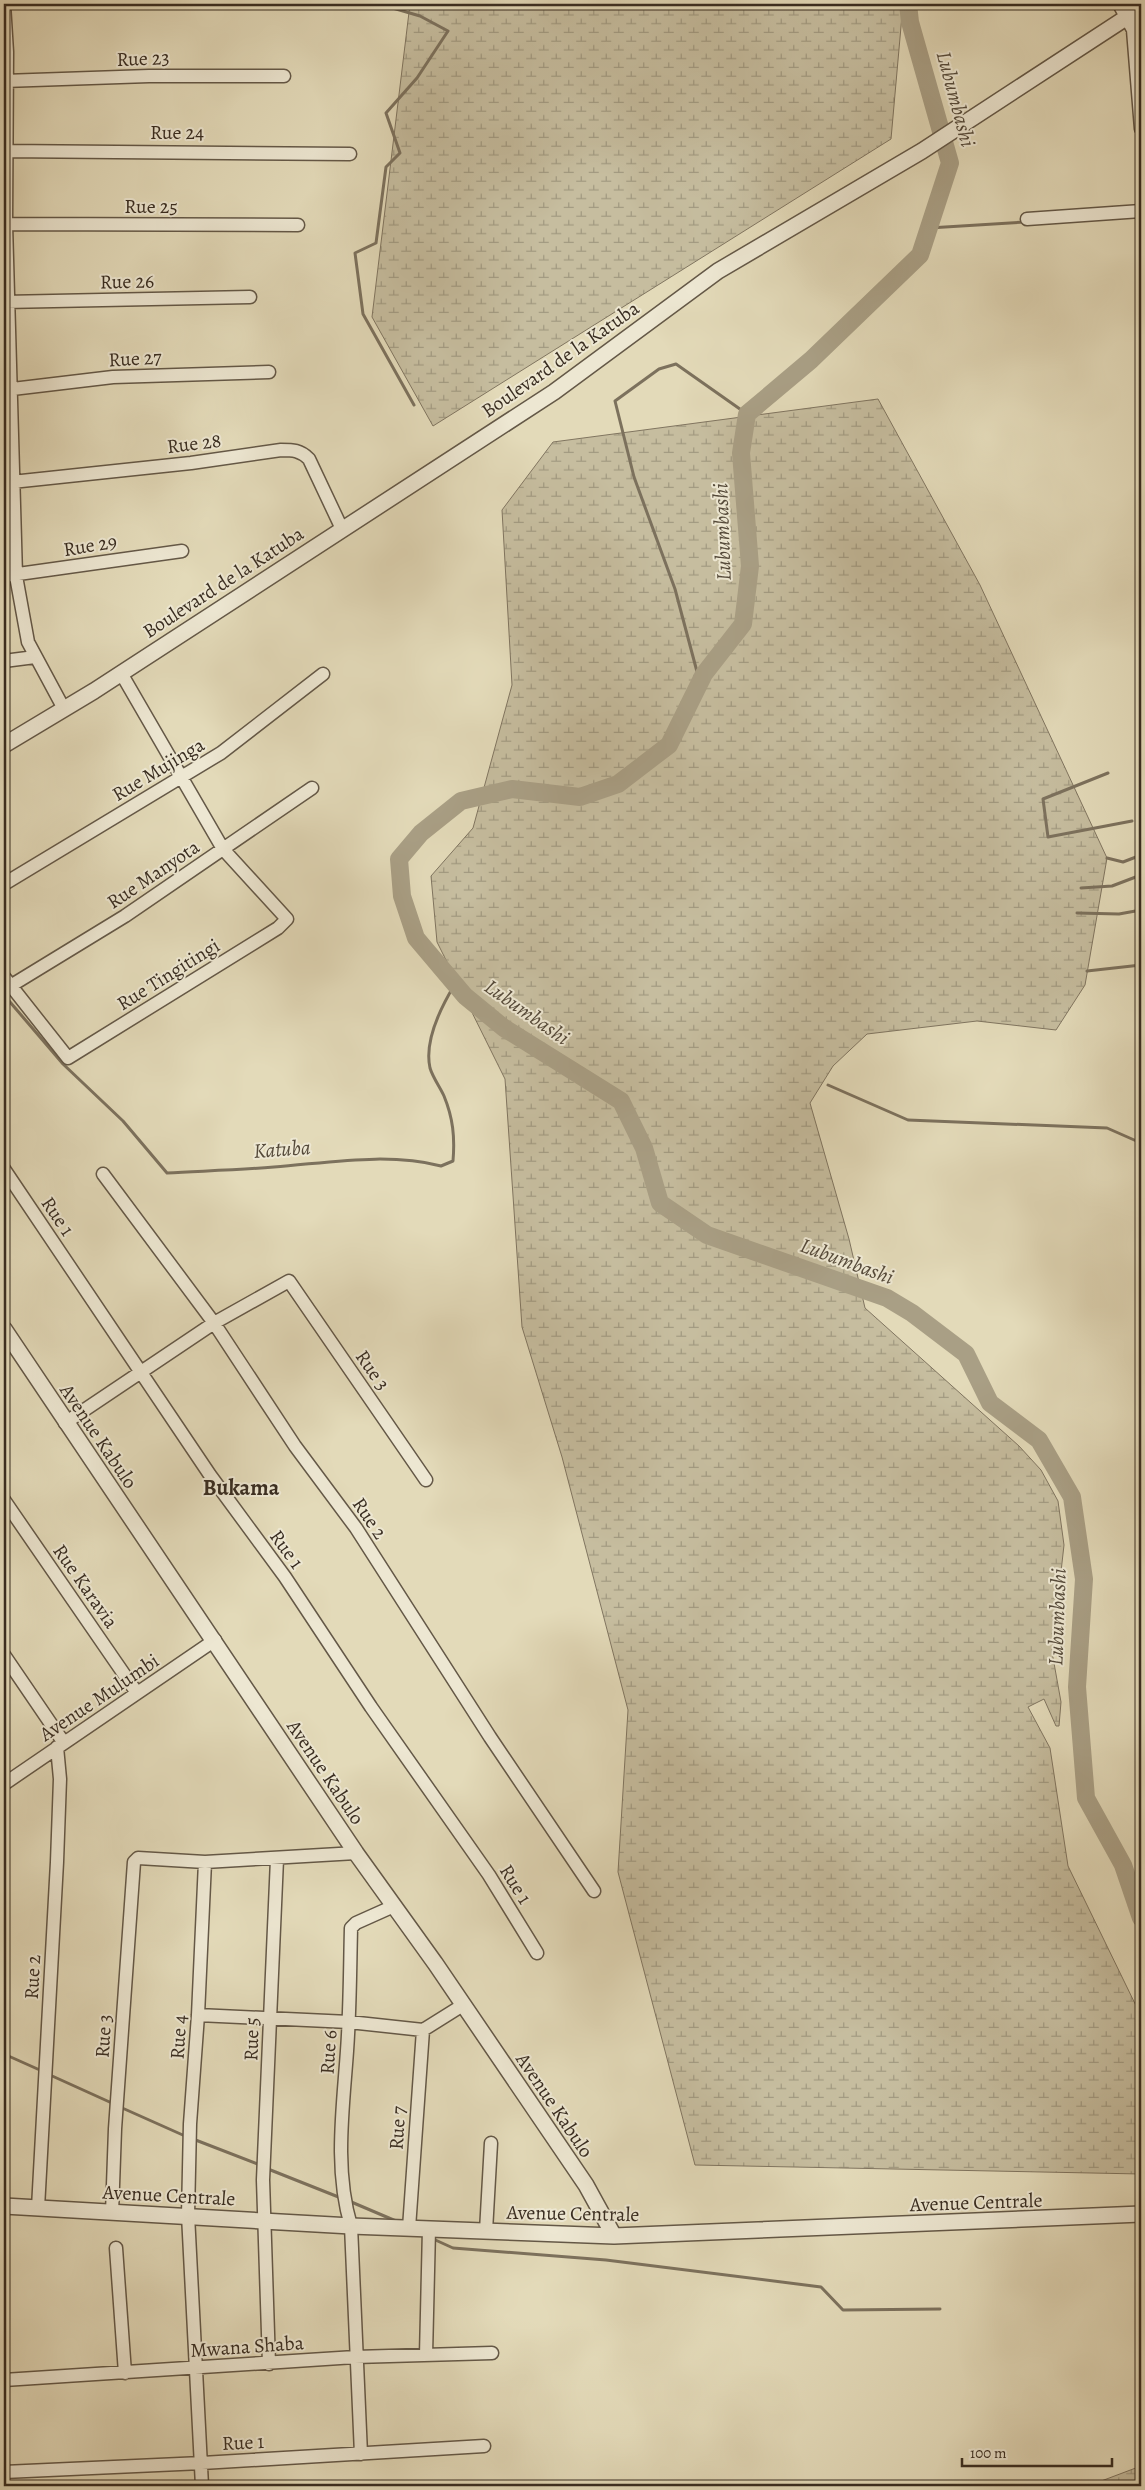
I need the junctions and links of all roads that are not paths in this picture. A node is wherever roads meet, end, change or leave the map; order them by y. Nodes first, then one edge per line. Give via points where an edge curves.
1 (4, 4) edge
2 (1119, 4) edge
3 (1141, 8) edge
4 (1128, 18) junction
5 (284, 76) dead end
6 (5, 81) edge
7 (1141, 129) edge
8 (4, 151) edge
9 (350, 154) dead end
10 (1141, 211) edge
11 (1027, 219) dead end
12 (5, 224) edge
13 (298, 225) dead end
14 (250, 296) dead end
15 (6, 302) edge
16 (270, 372) dead end
17 (8, 390) edge
18 (8, 480) edge
19 (342, 529) junction
20 (182, 550) dead end
21 (10, 576) edge
22 (35, 657) junction
23 (4, 661) edge
24 (121, 673) junction
25 (324, 674) dead end
26 (64, 709) junction
27 (4, 745) edge
28 (180, 778) junction
29 (312, 788) dead end
30 (223, 850) junction
31 (4, 884) edge
32 (8, 981) edge
33 (4, 1169) edge
34 (102, 1174) dead end
35 (214, 1323) junction
36 (4, 1329) edge
37 (142, 1372) junction
38 (66, 1423) junction
39 (426, 1480) dead end
40 (4, 1500) edge
41 (215, 1640) junction
42 (4, 1655) edge
43 (137, 1693) junction
44 (61, 1745) junction
45 (4, 1784) edge
46 (356, 1854) junction
47 (277, 1859) junction
48 (205, 1862) junction
49 (594, 1891) dead end
50 (394, 1906) junction
51 (538, 1953) dead end
52 (463, 2005) junction
53 (198, 2015) junction
54 (271, 2018) junction
55 (349, 2022) junction
56 (423, 2030) junction
57 (491, 2143) dead end
58 (4, 2206) edge
59 (38, 2208) junction
60 (112, 2213) junction
61 (1141, 2214) edge
62 (188, 2215) junction
63 (263, 2220) junction
64 (350, 2226) junction
65 (409, 2228) junction
66 (429, 2229) junction
67 (486, 2231) junction
68 (614, 2236) junction
69 (116, 2248) dead end
70 (492, 2352) dead end
71 (426, 2355) junction
72 (355, 2357) junction
73 (269, 2364) junction
74 (195, 2369) junction
75 (125, 2373) junction
76 (4, 2380) edge
77 (484, 2446) dead end
78 (361, 2454) junction
79 (202, 2463) junction
80 (4, 2472) edge
81 (202, 2486) edge

1 - 6 street
2 - 4 street
3 - 4 street, Boulevard de la Katuba
4 - 7 street via 1133,30
4 - 19 street, Boulevard de la Katuba via 922,151 718,271 554,392
5 - 6 street, Rue 23
6 - 8 street
8 - 9 street, Rue 24
8 - 12 street
10 - 11 street
12 - 13 street, Rue 25
12 - 15 street
14 - 15 street, Rue 26
15 - 17 street
16 - 17 street, Rue 27 via 113,377
17 - 18 street
18 - 19 street, Rue 28 via 296,450 309,459
18 - 21 street
19 - 24 street, Boulevard de la Katuba
20 - 21 street, Rue 29
21 - 22 street
22 - 23 street
22 - 26 street
24 - 26 street, Boulevard de la Katuba
24 - 28 street
25 - 28 street, Rue Mujinga via 221,753
26 - 27 street, Boulevard de la Katuba
28 - 30 street
28 - 31 street, Rue Mujinga
29 - 30 street, Rue Manyota
30 - 32 street, Rue Manyota via 125,916
30 - 32 street, Rue Tingitingi via 287,919 278,928 66,1058
33 - 37 street, Rue 1
34 - 35 street, Rue 2
35 - 37 street
35 - 39 street, Rue 3 via 289,1281
35 - 49 street, Rue 2 via 295,1446 356,1528 490,1737
36 - 38 street, Avenue Kabulo
37 - 38 street
37 - 51 street, Rue 1 via 210,1475 285,1577 365,1699 489,1875
38 - 41 street, Avenue Kabulo
40 - 43 street, Rue Karavia
41 - 43 street, Avenue Mulumbi
41 - 46 street, Avenue Kabulo
42 - 44 street
43 - 44 street, Avenue Mulumbi
44 - 45 street, Avenue Mulumbi
44 - 59 street, Rue 2
46 - 47 street
46 - 50 street, Avenue Kabulo
47 - 48 street
47 - 54 street, Rue 5
48 - 53 street, Rue 4
48 - 60 street, Rue 3 via 138,1858 134,1862
50 - 52 street, Avenue Kabulo
50 - 55 street, Rue 6 via 351,1928
52 - 56 street
52 - 68 street, Avenue Kabulo via 586,2185
53 - 54 street
53 - 62 street, Rue 4 via 190,2124
54 - 55 street
54 - 63 street, Rue 5
55 - 56 street
55 - 64 street, Rue 6 via 340,2151
56 - 65 street, Rue 7
57 - 67 street
58 - 59 street, Avenue Centrale
59 - 60 street, Avenue Centrale
60 - 62 street, Avenue Centrale
61 - 68 street, Avenue Centrale
62 - 63 street, Avenue Centrale
62 - 74 street, Rue 4
63 - 64 street, Avenue Centrale
63 - 73 street, Rue 5
64 - 65 street, Avenue Centrale
64 - 72 street, Rue 6
65 - 66 street, Avenue Centrale
66 - 67 street, Avenue Centrale
66 - 71 street
67 - 68 street, Avenue Centrale
69 - 75 street
70 - 71 street, Mwana Shaba
71 - 72 street, Mwana Shaba
72 - 73 street, Mwana Shaba
72 - 78 street, Rue 6 via 360,2393
73 - 74 street, Mwana Shaba
74 - 75 street, Mwana Shaba
74 - 79 street, Rue 4
75 - 76 street, Mwana Shaba
77 - 78 street, Rue 1
78 - 79 street, Rue 1
79 - 80 street, Rue 1
79 - 81 street, Rue 4

